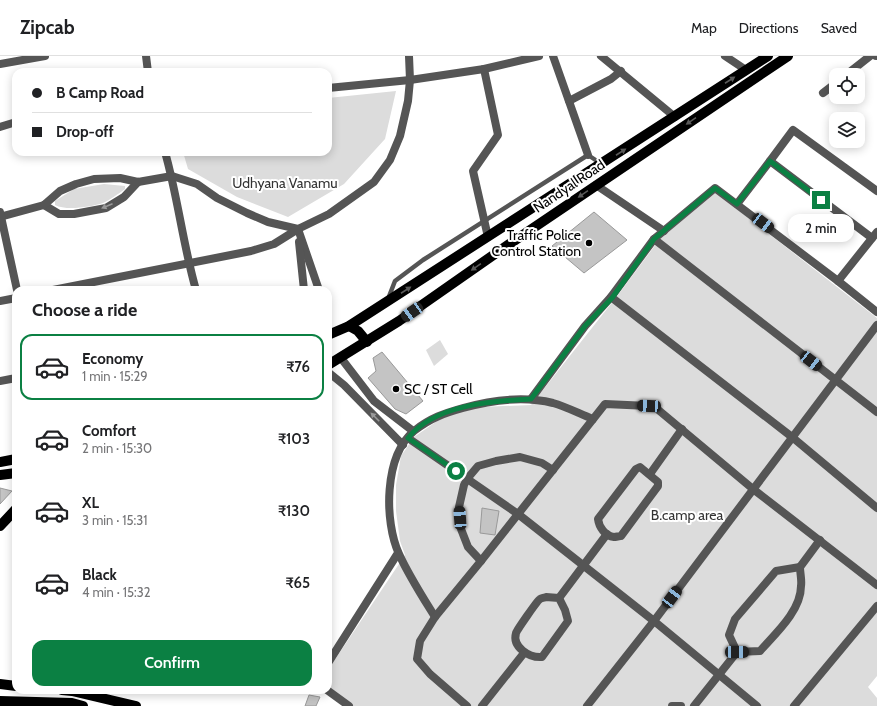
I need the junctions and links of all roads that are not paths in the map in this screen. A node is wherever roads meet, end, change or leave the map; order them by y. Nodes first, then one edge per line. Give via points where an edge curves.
1 (45, 56) edge
2 (146, 56) edge
3 (409, 56) edge
4 (539, 56) edge
5 (553, 56) edge
6 (601, 56) edge
7 (725, 56) edge
8 (768, 56) edge
9 (788, 56) edge
10 (870, 56) edge
11 (18, 58) edge
12 (0, 64) edge
13 (148, 68) edge
14 (855, 68) edge
15 (484, 69) junction
16 (746, 70) junction
17 (620, 71) junction
18 (410, 80) junction
19 (332, 88) edge
20 (829, 88) edge
21 (823, 93) dead end
22 (569, 101) junction
23 (675, 117) junction
24 (12, 123) edge
25 (0, 127) edge
26 (588, 155) junction
27 (166, 156) edge
28 (770, 161) junction
29 (602, 164) junction
30 (172, 176) junction
31 (138, 182) junction
32 (596, 185) junction
33 (877, 191) edge
34 (737, 204) junction
35 (44, 205) junction
36 (0, 215) edge
37 (484, 220) junction
38 (298, 229) junction
39 (664, 231) junction
40 (875, 235) edge
41 (488, 237) junction
42 (654, 239) junction
43 (188, 262) junction
44 (838, 281) junction
45 (16, 286) edge
46 (72, 286) edge
47 (195, 286) edge
48 (304, 286) edge
49 (318, 286) edge
50 (612, 298) junction
51 (12, 299) edge
52 (0, 301) edge
53 (386, 302) junction
54 (877, 312) edge
55 (877, 325) edge
56 (350, 326) junction
57 (332, 333) edge
58 (367, 342) junction
59 (341, 358) junction
60 (332, 363) edge
61 (332, 375) edge
62 (12, 379) edge
63 (835, 380) junction
64 (0, 382) edge
65 (531, 399) junction
66 (877, 412) edge
67 (593, 419) junction
68 (682, 429) junction
69 (792, 437) junction
70 (408, 438) junction
71 (12, 460) edge
72 (0, 462) edge
73 (553, 470) junction
74 (12, 474) edge
75 (650, 474) junction
76 (0, 476) edge
77 (467, 479) junction
78 (754, 489) junction
79 (877, 508) edge
80 (12, 513) edge
81 (518, 514) junction
82 (0, 526) edge
83 (607, 534) junction
84 (820, 540) junction
85 (398, 553) junction
86 (481, 561) junction
87 (583, 566) junction
88 (800, 567) junction
89 (877, 585) edge
90 (559, 598) junction
91 (877, 606) edge
92 (435, 617) junction
93 (654, 621) junction
94 (737, 652) junction
95 (524, 653) junction
96 (332, 657) edge
97 (719, 675) junction
98 (0, 684) edge
99 (12, 686) edge
100 (85, 694) edge
101 (332, 694) edge
102 (4, 702) edge
103 (83, 706) edge
104 (136, 706) edge
105 (349, 706) edge
106 (467, 706) edge
107 (482, 706) edge
108 (586, 706) edge
109 (672, 706) edge
110 (681, 706) edge
111 (694, 706) edge
112 (757, 706) edge
113 (794, 706) edge

1 - 11 street
2 - 13 street
3 - 18 street
4 - 15 street
5 - 22 street
6 - 17 street
7 - 16 street
8 - 16 main road, Nandyal Road
9 -> 32 main road, Nandyal Road
10 - 14 street
11 - 12 street
15 - 18 street
15 - 37 street via 498,135 473,171
23 -> 16 main road, Nandyal Road
17 - 22 street via 611,79
17 - 23 street
18 - 19 street
18 - 38 street via 400,136 390,160 374,182 329,214
20 - 21 street
22 - 26 street
29 -> 23 main road, Nandyal Road
24 - 25 street
26 - 29 lane
26 - 37 lane
27 - 30 street
28 - 33 street via 793,130
28 - 34 street
28 - 40 street
29 - 41 main road, Nandyal Road
30 - 31 street
30 - 38 street via 197,184 218,198 268,222
30 - 43 street
31 - 35 street via 120,178 94,179 60,191
31 -> 35 street via 124,197 106,208 59,214
32 - 39 street
32 -> 58 main road, Nandyal Road
34 - 39 street via 715,188
34 - 44 street
35 - 36 street
36 - 45 street
37 - 41 street
37 - 53 lane via 395,281
38 - 43 street via 274,244 251,251
38 - 48 street
38 - 49 street
39 - 42 street
40 - 44 street
53 -> 41 main road, Nandyal Road
42 - 50 street
42 - 63 street
43 - 46 street
43 - 47 street
44 - 54 street
50 - 65 street via 585,326
50 - 69 street
51 - 52 street
53 - 56 main road, Nandyal Road
55 - 63 street
56 - 57 main road, Nandyal Road
56 - 58 main road
58 - 59 main road, Nandyal Road
59 - 60 main road, Nandyal Road
59 - 70 street via 374,401
70 -> 61 street
62 - 64 street
63 - 66 street
63 - 69 street
65 - 67 street via 554,404
65 - 70 street via 499,401 439,415
67 - 68 street via 605,404 649,406 656,408
67 - 73 street
68 - 75 street
68 - 78 street
69 - 78 street
69 - 79 street
70 - 77 street
70 - 85 street via 395,460 390,482 389,506
71 - 72 main road
73 - 77 street via 542,463 520,457 478,466
73 - 81 street
74 - 76 main road
75 - 83 street via 658,482 658,486 621,536 613,537
75 - 83 street via 640,467 636,469 598,519 599,526
77 - 81 street
77 - 86 street via 459,507 461,529 468,547
78 - 84 street
78 - 93 street
80 - 82 main road
81 - 86 street
81 - 87 street
83 - 87 street
84 - 88 street
84 - 89 street
85 - 92 street
85 - 96 street
86 - 92 street
87 - 90 street
87 - 93 street
88 - 94 street via 802,587 792,613 760,651
88 - 94 street via 776,571 735,619 729,635
90 - 95 street via 539,599 516,633 516,640
90 - 95 street via 568,621 542,657 535,658
91 - 113 street
92 - 106 street via 420,641 417,659 430,674
93 - 97 street
93 - 108 street
94 - 97 street
95 - 107 street
97 - 111 street
97 - 112 street
98 - 99 main road
100 - 104 main road
101 - 105 street
102 - 103 main road via 72,703
109 - 110 street

